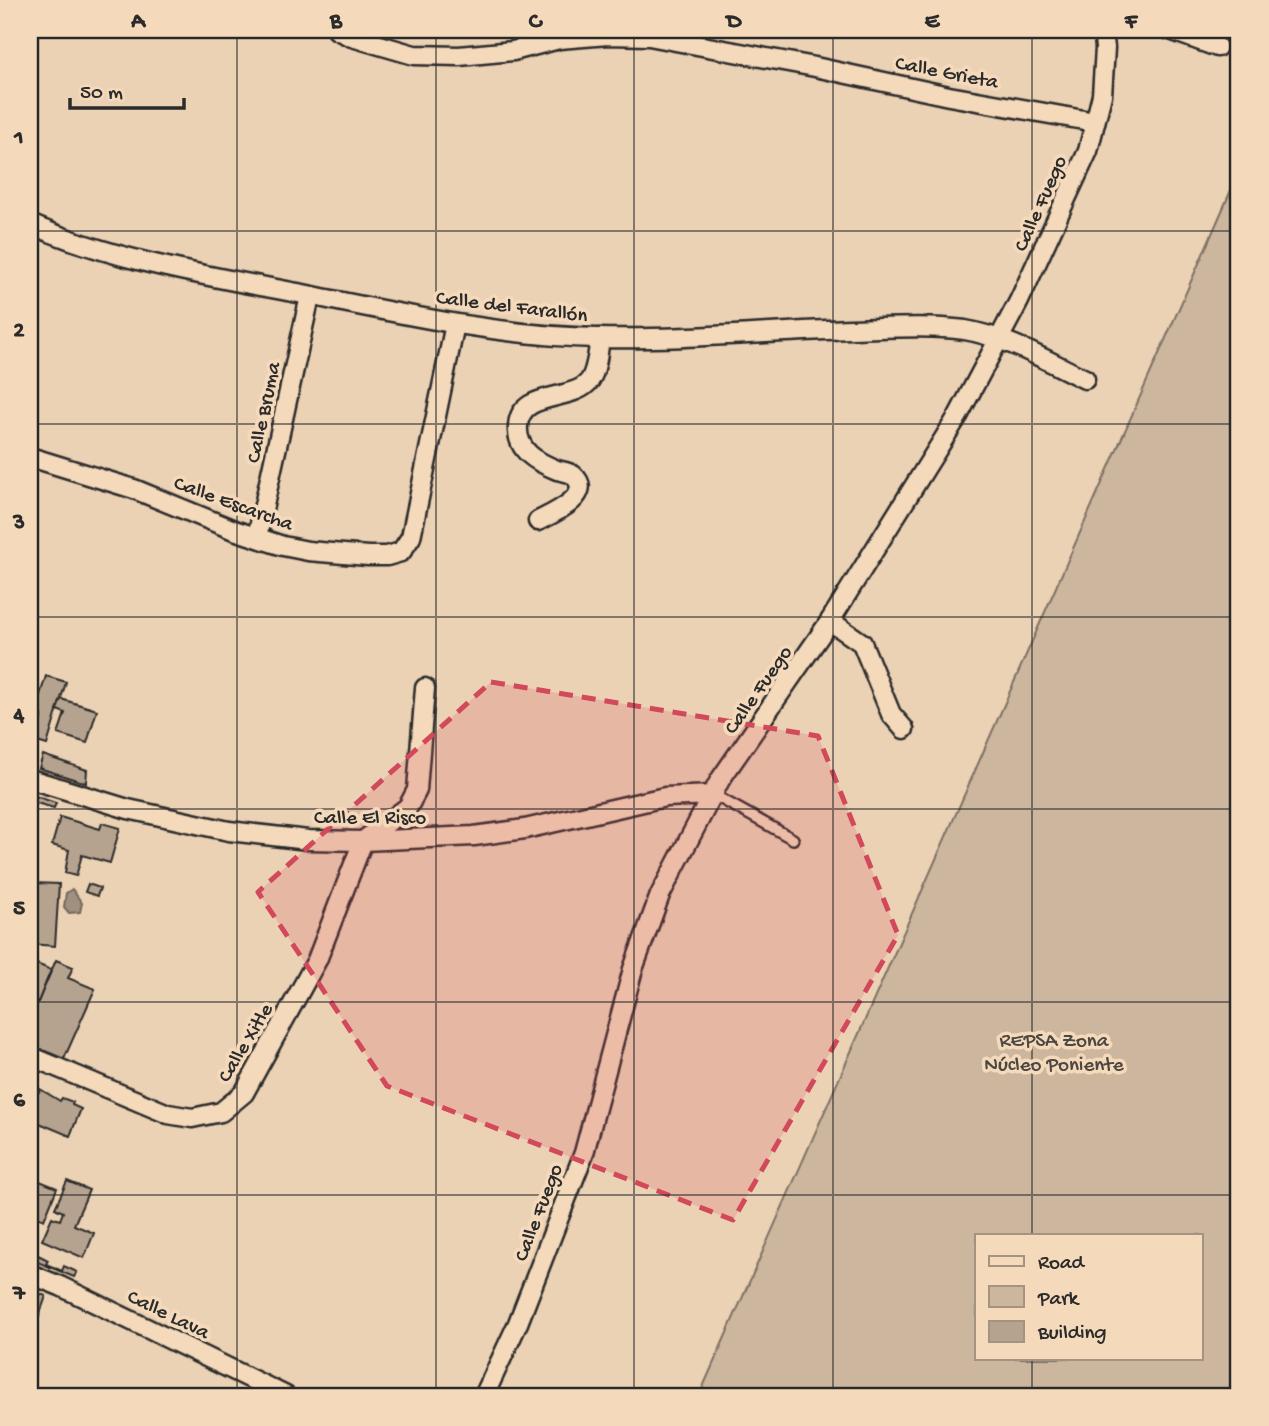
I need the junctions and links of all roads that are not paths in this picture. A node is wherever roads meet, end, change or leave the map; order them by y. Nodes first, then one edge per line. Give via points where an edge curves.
1 (337, 30) edge
2 (1104, 30) edge
3 (1170, 30) edge
4 (1217, 47) dead end
5 (1096, 122) junction
6 (30, 224) edge
7 (310, 296) junction
8 (455, 324) junction
9 (600, 338) junction
10 (998, 340) junction
11 (1085, 379) dead end
12 (30, 457) edge
13 (538, 521) dead end
14 (257, 537) junction
15 (830, 621) junction
16 (425, 688) dead end
17 (904, 729) dead end
18 (30, 779) edge
19 (714, 795) junction
20 (793, 839) dead end
21 (363, 841) junction
22 (30, 1056) edge
23 (30, 1274) edge
24 (286, 1396) edge
25 (484, 1396) edge

1 - 5 street, Calle Grieta via 414,55 459,57 513,51 559,39 649,36
2 - 5 street, Calle Fuego via 1102,95
3 - 4 street
5 - 10 street, Calle Fuego via 1053,231
6 - 7 street, Calle del Farallón via 141,260
7 - 8 street, Calle del Farallón
7 - 14 street, Calle Bruma
8 - 9 street, Calle del Farallón
8 - 14 street, Calle Escarcha via 411,537 401,552 368,556 308,551
9 - 10 street, Calle del Farallón via 910,328 965,330
9 - 13 street via 590,380 574,391 543,398 525,410 517,424 524,450 573,475 578,484 575,500
10 - 11 street, Calle del Farallón
10 - 15 street, Calle Fuego via 958,416
12 - 14 street, Calle Escarcha via 134,489
15 - 17 street via 862,643 891,714
15 - 19 street, Calle Fuego
16 - 21 street via 417,790 408,807
18 - 21 street, Calle El Risco via 128,810 229,831
19 - 20 lane
19 - 21 street, Calle El Risco via 664,797 525,830
19 - 25 street, Calle Fuego via 660,895 632,969 584,1153 518,1323
21 - 22 street, Calle Xitle via 317,960 244,1093 221,1112 192,1118 168,1114
23 - 24 street, Calle Lava

